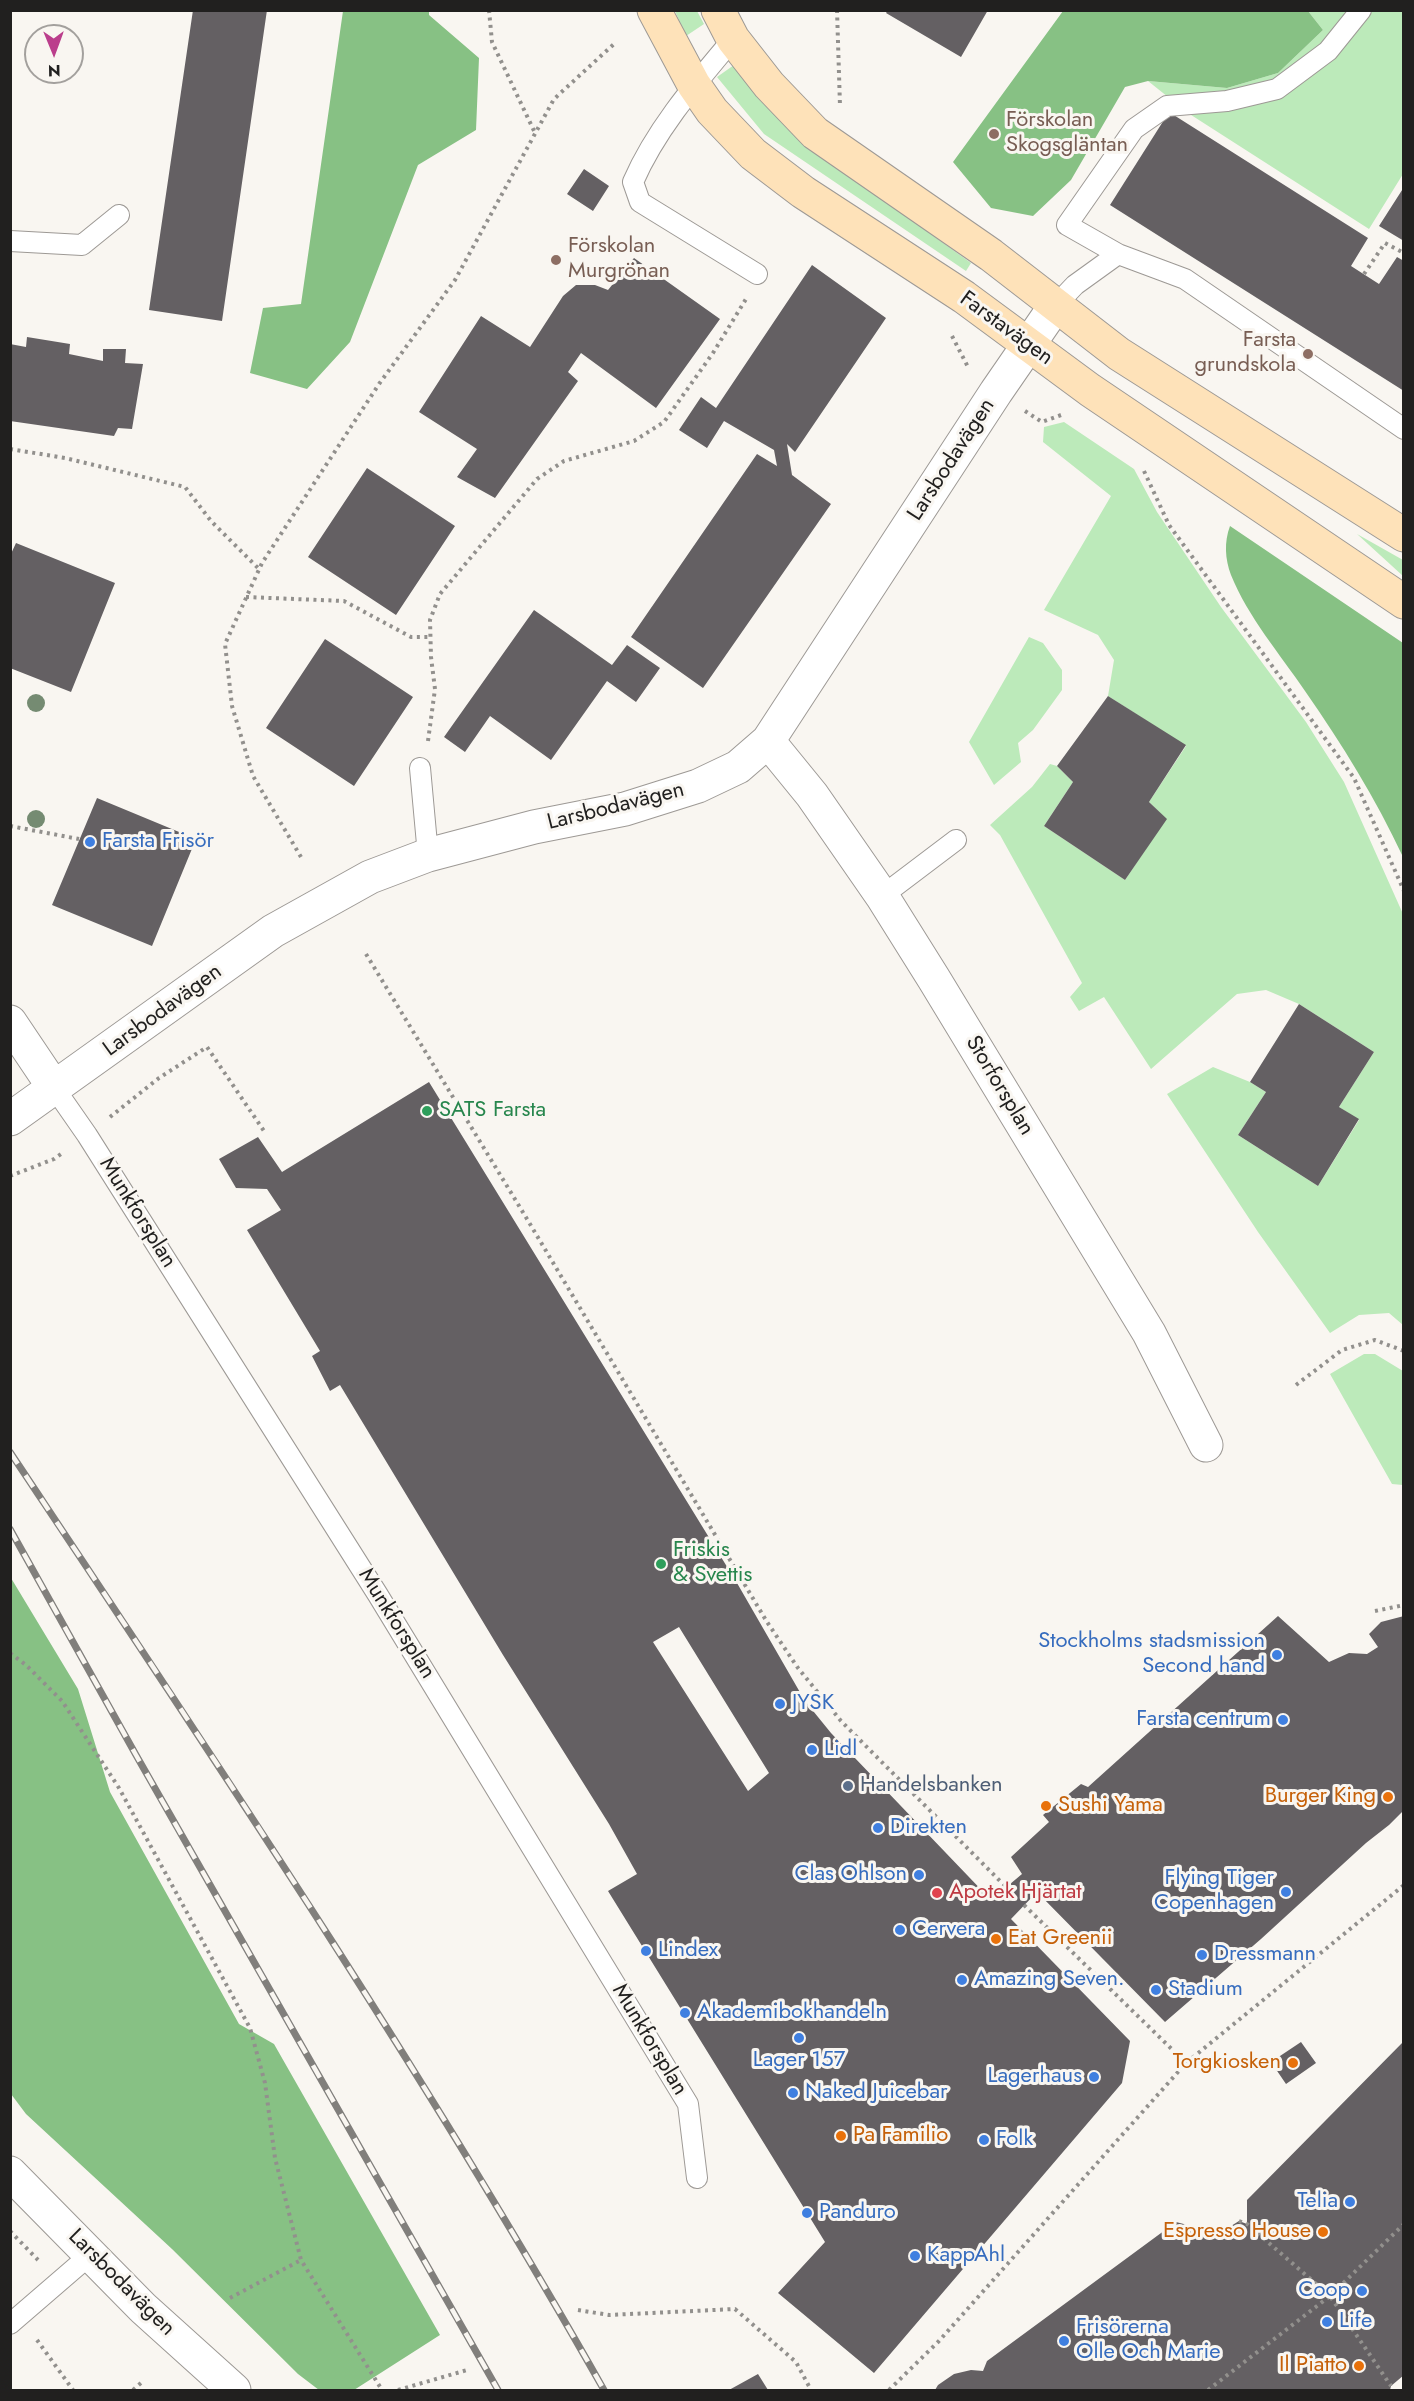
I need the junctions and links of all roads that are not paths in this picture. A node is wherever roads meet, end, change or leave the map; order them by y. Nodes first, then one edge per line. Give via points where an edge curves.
1 (654, 10) edge
2 (1361, 10) edge
3 (725, 25) edge
4 (694, 86) junction
5 (119, 215) dead end
6 (10, 241) edge
7 (1118, 254) junction
8 (757, 274) road end
9 (1056, 305) junction
10 (1029, 346) junction
11 (1404, 429) edge
12 (1404, 535) edge
13 (1404, 602) edge
14 (768, 741) junction
15 (420, 768) road end
16 (956, 840) dead end
17 (428, 855) junction
18 (882, 896) junction
19 (10, 1022) edge
20 (55, 1089) junction
21 (10, 1119) edge
22 (1206, 1445) dead end
23 (10, 2173) edge
24 (697, 2178) dead end
25 (90, 2255) junction
26 (15, 2320) edge
27 (234, 2391) edge

1 - 4 street, Farstavägen
2 - 7 lane via 1328,51 1276,89 1227,101 1167,106 1134,129 1067,225
3 - 4 lane
3 - 9 street via 769,85 815,133
4 - 8 lane via 643,159 633,182 640,202
4 - 10 street, Farstavägen via 753,154 803,192 964,297
5 - 6 lane via 81,245
7 - 9 lane
7 - 11 lane via 1185,279
9 - 10 street, Larsbodavägen
9 - 12 street via 1119,354
10 - 13 street, Farstavägen
10 - 14 street, Larsbodavägen
14 - 17 street, Larsbodavägen via 738,767 698,786 625,809 534,827
14 - 18 street, Storforsplan via 812,795
15 - 17 lane
16 - 18 lane
17 - 20 street, Larsbodavägen via 370,877 273,931
18 - 22 street, Storforsplan via 1149,1333
19 - 20 street
20 - 21 street, Larsbodavägen
20 - 24 lane, Munkforsplan via 384,1605 688,2104
23 - 25 street, Larsbodavägen
25 - 26 lane
25 - 27 street, Larsbodavägen

